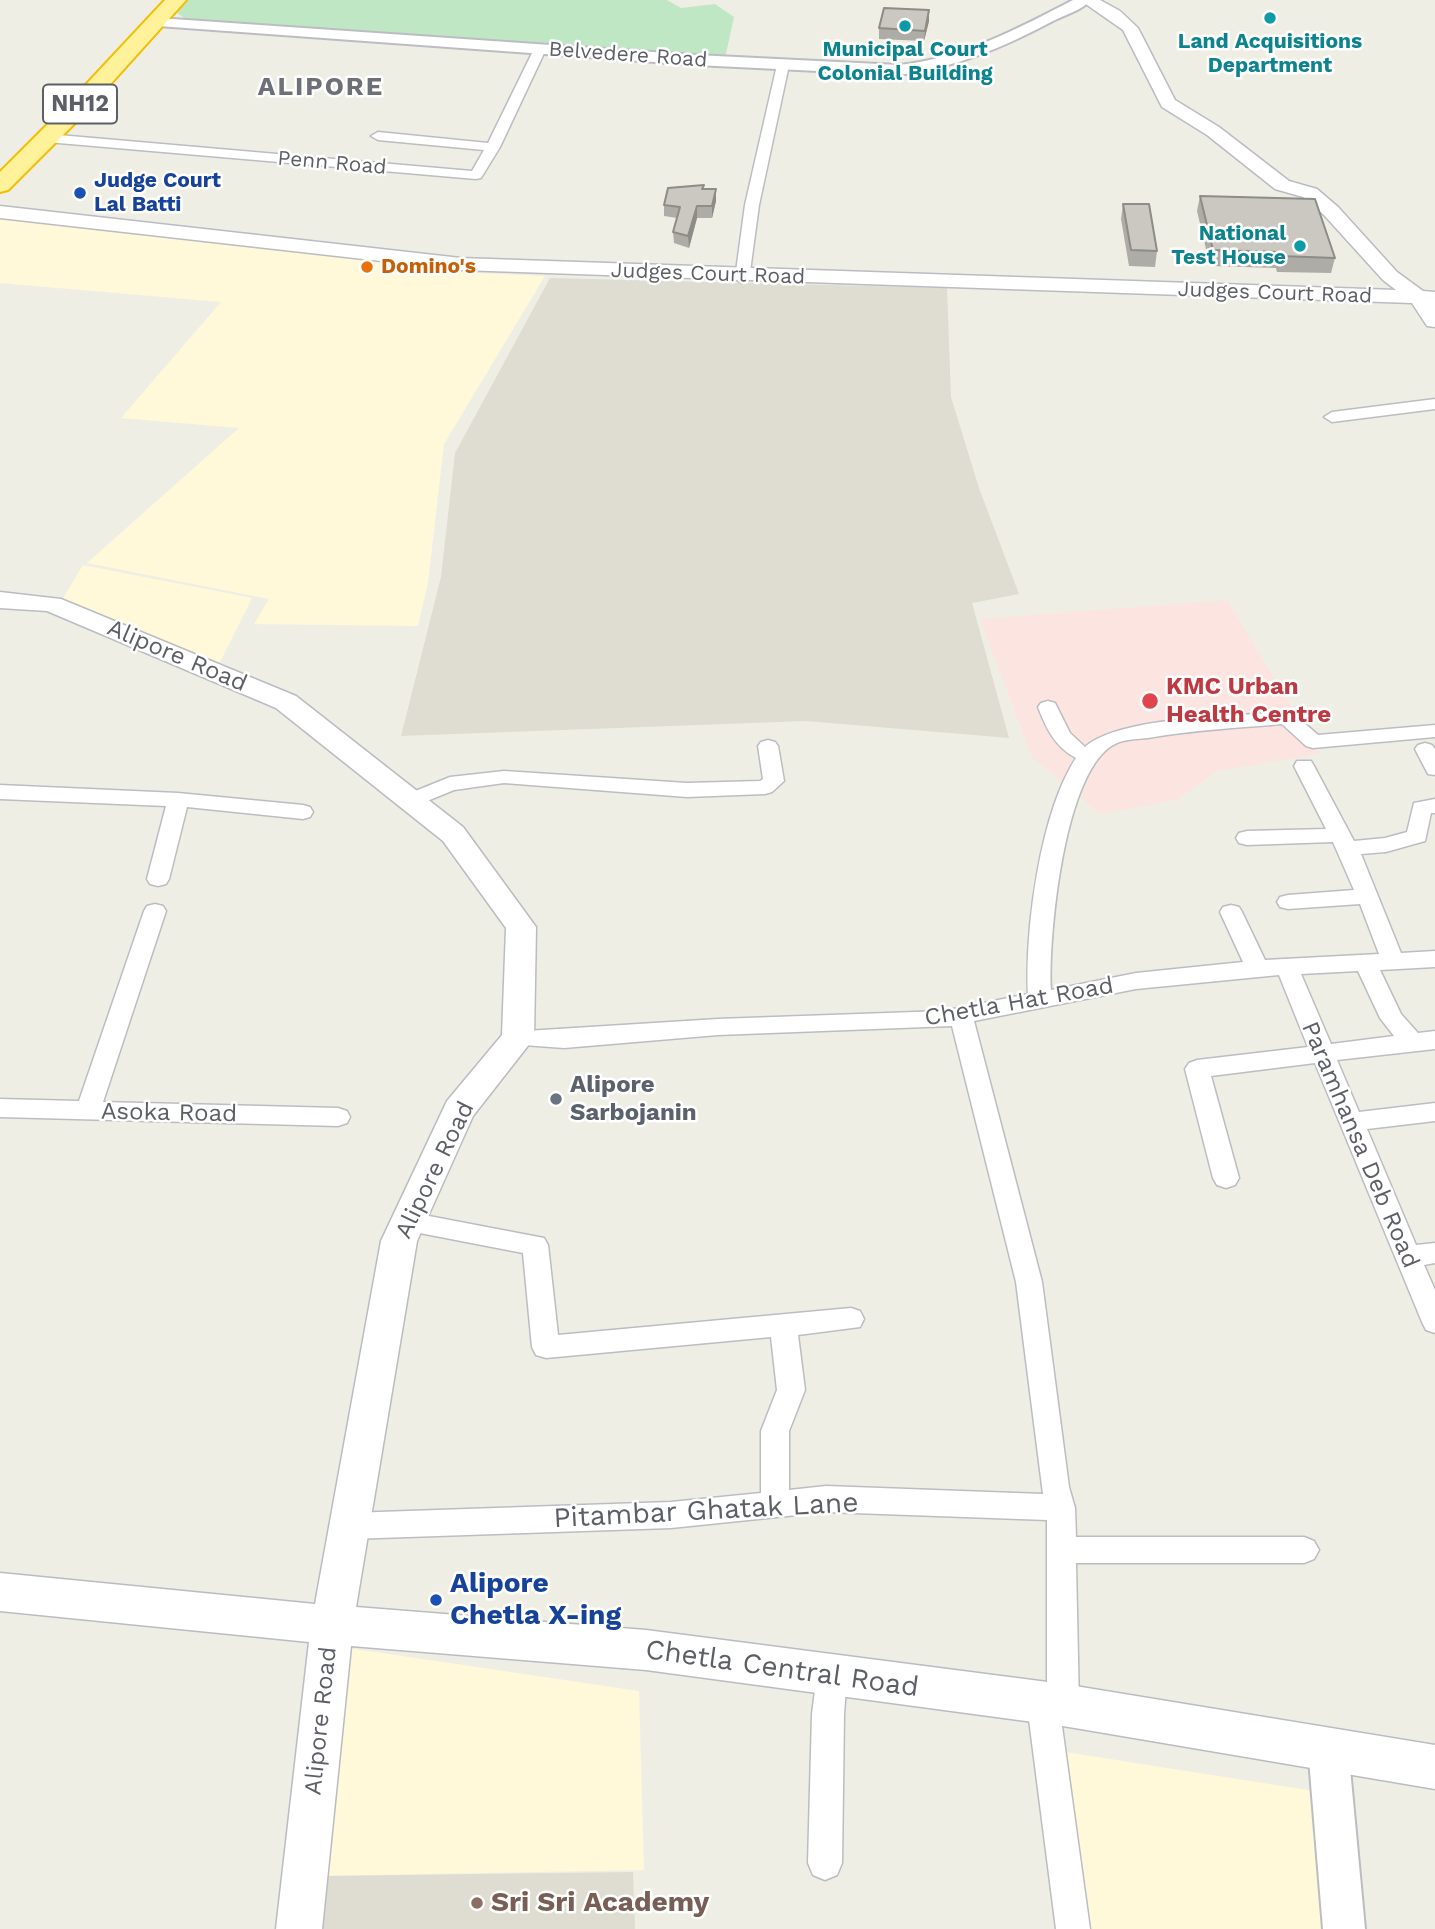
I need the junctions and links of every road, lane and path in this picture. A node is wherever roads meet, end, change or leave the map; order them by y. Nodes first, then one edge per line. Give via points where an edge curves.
1 (1089, 1) edge
2 (165, 9) edge
3 (540, 49) junction
4 (783, 65) junction
5 (378, 136) dead end
6 (47, 138) junction
7 (493, 147) junction
8 (0, 185) edge
9 (0, 212) edge
10 (742, 277) junction
11 (1428, 300) edge
12 (1435, 321) edge
13 (1435, 404) edge
14 (1332, 417) dead end
15 (0, 600) edge
16 (1048, 707) dead end
17 (1435, 730) edge
18 (768, 746) dead end
19 (1425, 750) dead end
20 (1088, 756) junction
21 (1304, 765) dead end
22 (1435, 769) edge
23 (0, 792) edge
24 (178, 800) junction
25 (410, 801) junction
26 (1435, 806) edge
27 (303, 812) dead end
28 (1247, 838) dead end
29 (1345, 842) junction
30 (158, 879) dead end
31 (1370, 896) junction
32 (1288, 902) dead end
33 (155, 911) dead end
34 (1231, 912) dead end
35 (1435, 959) edge
36 (1393, 961) junction
37 (1365, 962) junction
38 (1286, 967) junction
39 (1257, 968) junction
40 (1040, 1001) junction
41 (961, 1016) junction
42 (518, 1038) junction
43 (1424, 1042) edge
44 (1323, 1056) junction
45 (0, 1108) edge
46 (88, 1111) junction
47 (1435, 1112) edge
48 (338, 1117) dead end
49 (1351, 1122) junction
50 (1227, 1178) dead end
51 (408, 1222) junction
52 (1435, 1253) edge
53 (1406, 1256) junction
54 (851, 1319) dead end
55 (1435, 1322) edge
56 (783, 1326) junction
57 (775, 1504) junction
58 (1061, 1508) junction
59 (350, 1526) junction
60 (1062, 1550) junction
61 (1304, 1550) dead end
62 (0, 1592) edge
63 (332, 1625) junction
64 (832, 1675) junction
65 (1053, 1704) junction
66 (1328, 1747) junction
67 (1435, 1767) edge
68 (825, 1863) dead end
69 (299, 1929) edge
70 (1073, 1929) edge
71 (1344, 1929) edge

1 - 4 street, Belvedere Road via 1026,31 920,68
1 - 11 main road via 1130,29 1168,103 1213,131 1282,185 1310,193 1390,276
2 - 3 street, Belvedere Road
2 - 6 highway, NH12
3 - 4 street, Belvedere Road
3 - 7 street, Penn Road
4 - 10 street via 752,205
5 - 7 street
6 - 7 street, Penn Road via 476,175
6 - 8 highway, NH12
9 - 10 main road, Judges Court Road via 461,264
10 - 11 main road, Judges Court Road
11 - 12 main road
13 - 14 street
15 - 25 main road, Alipore Road via 52,604 286,702
16 - 20 street via 1060,737
17 - 20 street via 1313,743 1287,718 1110,738
18 - 25 street via 774,781 765,787 687,790 504,777 450,784
19 - 22 street
20 - 40 street via 1060,828 1042,920 1037,972
21 - 29 street
23 - 24 street
24 - 27 street
24 - 30 street
25 - 42 main road, Alipore Road via 453,834 521,927
26 - 29 street via 1421,808 1417,836 1386,845
28 - 29 street
29 - 31 street
31 - 32 street
31 - 36 street
33 - 46 street
34 - 39 street
35 - 36 street, Chetla Hat Road
36 - 37 street, Chetla Hat Road
37 - 38 street, Chetla Hat Road
37 - 43 street via 1392,1018
38 - 39 street, Chetla Hat Road
38 - 44 street, Paramhansa Deb Road
39 - 40 street, Chetla Hat Road via 1136,981
40 - 41 street, Chetla Hat Road
41 - 42 street, Chetla Hat Road
41 - 58 street via 1029,1282
42 - 51 main road, Alipore Road via 459,1110
43 - 44 street
44 - 49 street, Paramhansa Deb Road
44 - 50 street via 1198,1069
45 - 46 street, Asoka Road
46 - 48 street, Asoka Road
47 - 49 street
49 - 53 street, Paramhansa Deb Road
51 - 56 street via 535,1245 546,1347
51 - 59 main road, Alipore Road via 398,1241
52 - 53 street
53 - 55 street, Paramhansa Deb Road
54 - 56 street
56 - 57 street via 791,1390 775,1432
57 - 58 street, Pitambar Ghatak Lane via 826,1499
57 - 59 street, Pitambar Ghatak Lane via 671,1515
58 - 60 street
59 - 63 main road, Alipore Road
60 - 61 street
60 - 65 street
62 - 63 main road, Chetla Central Road
63 - 64 main road, Chetla Central Road via 646,1650
63 - 69 main road, Alipore Road
64 - 65 main road, Chetla Central Road
64 - 68 street
65 - 66 main road, Chetla Central Road
65 - 70 street
66 - 67 main road, Chetla Central Road
66 - 71 street

